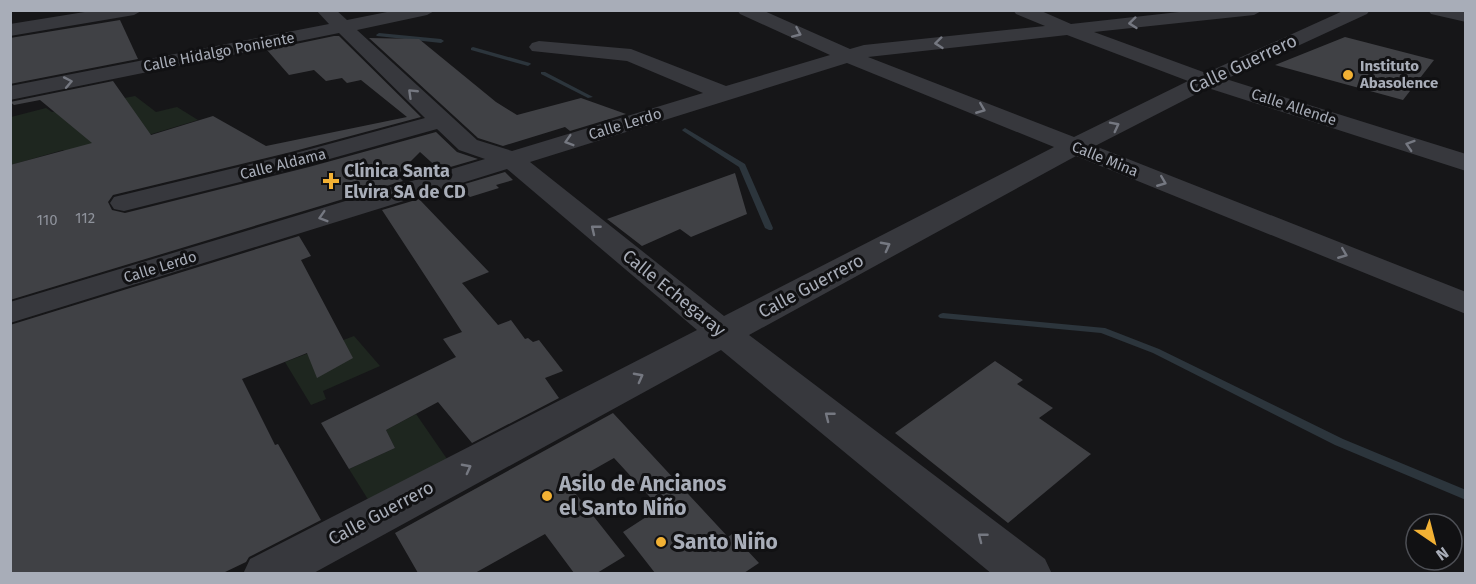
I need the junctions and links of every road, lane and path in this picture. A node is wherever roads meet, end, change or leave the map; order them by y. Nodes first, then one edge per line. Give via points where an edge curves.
1 (134, 10) edge
2 (325, 10) edge
3 (427, 10) edge
4 (746, 10) edge
5 (1022, 10) edge
6 (1254, 10) edge
7 (1361, 10) edge
8 (1437, 10) edge
9 (1466, 17) edge
10 (344, 27) junction
11 (10, 30) edge
12 (1067, 30) junction
13 (539, 47) dead end
14 (849, 56) junction
15 (1209, 79) junction
16 (10, 93) edge
17 (725, 94) junction
18 (440, 121) junction
19 (1074, 147) junction
20 (511, 159) junction
21 (1466, 163) edge
22 (124, 203) dead end
23 (1466, 304) edge
24 (10, 313) edge
25 (723, 333) junction
26 (267, 573) edge
27 (1028, 573) edge

1 - 11 street
2 - 10 street, Calle Echegaray
3 - 10 street, Calle Hidalgo Poniente
4 -> 14 street, Calle Mina
5 - 12 street, Calle Allende
6 -> 12 street, Calle Lerdo
7 - 15 street, Calle Guerrero
8 - 9 street
16 -> 10 street, Calle Hidalgo Poniente
18 -> 10 street, Calle Echegaray
12 -> 14 street, Calle Lerdo via 864,51
12 - 15 street, Calle Allende
13 - 17 street via 631,55
14 - 17 street, Calle Lerdo
14 -> 19 street, Calle Mina
19 -> 15 street, Calle Guerrero
21 -> 15 street, Calle Allende
17 -> 20 street, Calle Lerdo
18 - 20 street, Calle Echegaray via 468,145
18 - 22 street, Calle Aldama
19 -> 23 street, Calle Mina
25 -> 19 street, Calle Guerrero
20 -> 24 street, Calle Lerdo
25 -> 20 street, Calle Echegaray
26 -> 25 street, Calle Guerrero
27 -> 25 street, Calle Echegaray

